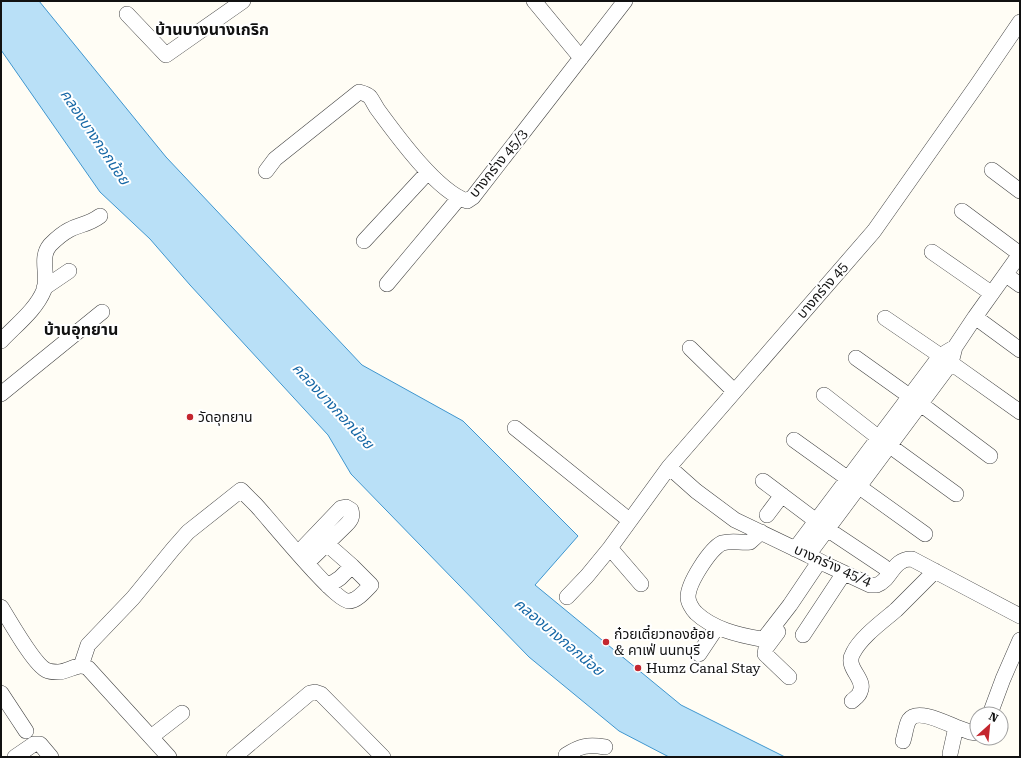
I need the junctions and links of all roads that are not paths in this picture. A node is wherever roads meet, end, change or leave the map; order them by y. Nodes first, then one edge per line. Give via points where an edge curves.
1 (243, 1) edge
2 (534, 1) edge
3 (625, 1) edge
4 (226, 6) edge
5 (127, 14) dead end
6 (1020, 22) edge
7 (581, 58) junction
8 (992, 170) dead end
9 (266, 171) dead end
10 (428, 172) junction
11 (1020, 191) edge
12 (459, 198) junction
13 (962, 211) dead end
14 (100, 216) dead end
15 (364, 241) dead end
16 (932, 252) dead end
17 (1020, 254) edge
18 (69, 272) dead end
19 (1006, 275) junction
20 (387, 284) dead end
21 (1020, 285) edge
22 (44, 288) junction
23 (991, 293) junction
24 (102, 312) dead end
25 (975, 317) junction
26 (885, 318) dead end
27 (1, 341) edge
28 (690, 348) dead end
29 (1020, 350) edge
30 (856, 358) dead end
31 (946, 360) junction
32 (734, 391) junction
33 (1, 394) edge
34 (824, 394) dead end
35 (916, 400) junction
36 (1020, 412) edge
37 (515, 428) dead end
38 (794, 440) dead end
39 (885, 442) junction
40 (990, 456) dead end
41 (669, 467) junction
42 (763, 481) dead end
43 (853, 482) junction
44 (956, 494) dead end
45 (782, 495) junction
46 (767, 515) dead end
47 (629, 520) junction
48 (822, 525) junction
49 (760, 532) junction
50 (925, 534) dead end
51 (327, 544) junction
52 (610, 548) junction
53 (302, 558) junction
54 (812, 558) junction
55 (352, 566) junction
56 (884, 567) dead end
57 (931, 569) junction
58 (844, 573) junction
59 (641, 584) dead end
60 (328, 586) junction
61 (567, 597) dead end
62 (1, 607) edge
63 (1020, 616) edge
64 (717, 627) junction
65 (803, 634) dead end
66 (1020, 640) edge
67 (699, 654) dead end
68 (81, 666) junction
69 (789, 677) dead end
70 (1, 693) edge
71 (852, 701) dead end
72 (993, 706) edge
73 (182, 713) dead end
74 (956, 728) junction
75 (26, 730) dead end
76 (969, 732) edge
77 (151, 737) junction
78 (903, 741) dead end
79 (604, 747) dead end
80 (950, 754) dead end
81 (566, 756) edge
82 (14, 757) edge
83 (51, 757) edge
84 (169, 757) edge
85 (234, 757) edge
86 (383, 757) edge

1 - 4 street
2 - 7 street
3 - 7 street, บางกร่าง 45/3
4 - 5 street via 166,55
6 - 32 street, บางกร่าง 45 via 874,231
7 - 12 street, บางกร่าง 45/3 via 473,197 467,201
8 - 11 street
9 - 10 street, บางกร่าง 45/3 via 276,159 359,92 370,97
10 - 12 street, บางกร่าง 45/3
10 - 15 street
12 - 20 street
13 - 17 street
14 - 22 street via 87,224 70,229 47,250 44,258
16 - 23 street
17 - 19 street
18 - 22 street
19 - 21 street
19 - 23 street
22 - 27 street via 33,308
23 - 25 street
24 - 33 street
25 - 29 street
25 - 31 street
26 - 31 street
28 - 32 street
30 - 35 street
31 - 35 street
31 - 36 street
32 - 41 street, บางกร่าง 45
34 - 39 street
35 - 39 street
35 - 40 street
37 - 47 street
38 - 43 street
39 - 43 street
39 - 44 street
41 - 47 street, บางกร่าง 45
41 - 49 street, บางกร่าง 45/4 via 720,510
42 - 45 street
43 - 48 street
43 - 50 street
45 - 46 street
45 - 48 street
47 - 52 street, บางกร่าง 45
48 - 54 street
48 - 56 street
49 - 54 street, บางกร่าง 45/4
49 - 64 street via 750,542 730,541 716,548 696,574 691,585 688,598 692,608
51 - 53 street
51 - 53 street via 351,520 351,510 341,508
51 - 55 street
52 - 59 street
52 - 61 street, บางกร่าง 45
53 - 60 street
53 - 68 street via 240,490 188,532 133,598 88,645
54 - 58 street, บางกร่าง 45/4
54 - 64 street via 790,605 766,636 761,639
54 - 69 street via 766,648 765,654
55 - 60 street
55 - 60 street via 371,585 350,601
57 - 58 street, บางกร่าง 45/4 via 905,558 877,585 870,585
57 - 63 street, บางกร่าง 45/4
57 - 71 street via 852,653 850,660 862,688 860,694
58 - 65 street
62 - 68 street via 16,632 46,669 61,672
64 - 67 street
66 - 72 street
68 - 77 street via 92,672
70 - 75 street
73 - 77 street
74 - 76 street
74 - 78 street via 920,714 909,720
74 - 80 street
77 - 84 street
79 - 81 street via 588,744
82 - 83 street via 34,744 40,744
85 - 86 street via 310,693 315,692 321,694

